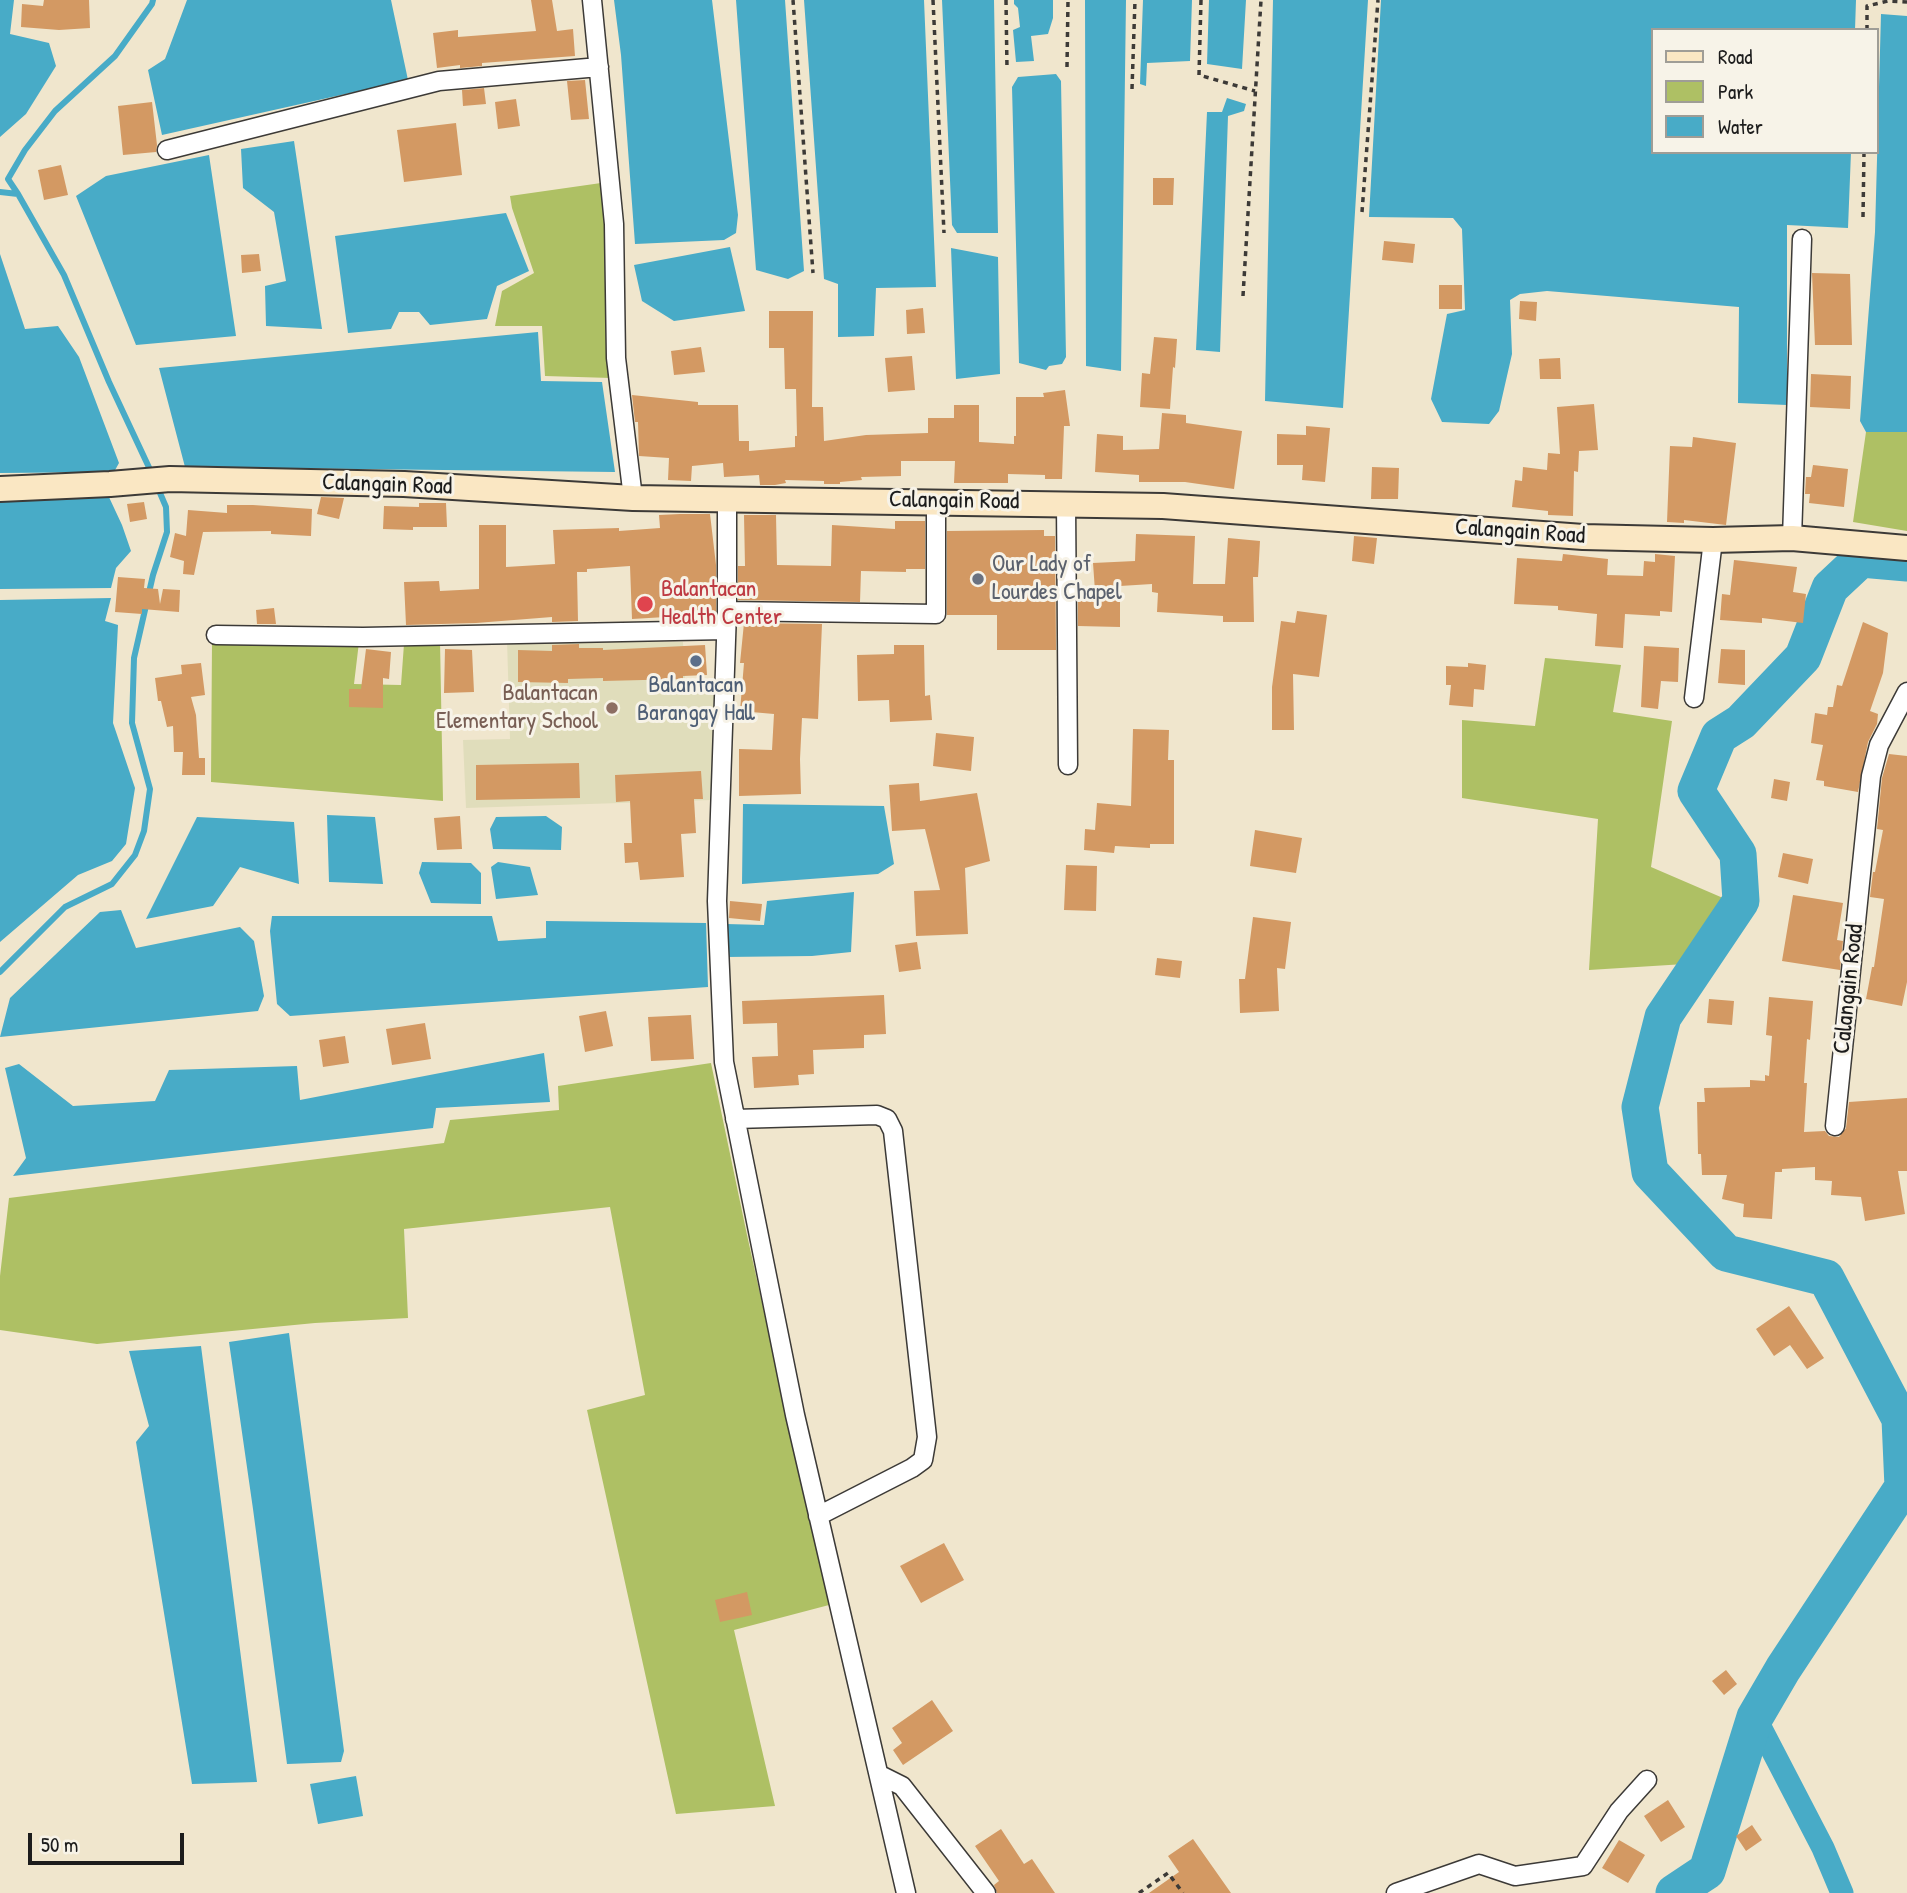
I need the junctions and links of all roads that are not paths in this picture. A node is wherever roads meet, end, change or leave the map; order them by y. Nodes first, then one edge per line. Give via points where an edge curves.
1 (592, 0) edge
2 (599, 67) junction
3 (167, 150) dead end
4 (1802, 239) dead end
5 (0, 489) edge
6 (633, 498) junction
7 (727, 500) junction
8 (936, 501) junction
9 (1066, 503) junction
10 (1793, 538) junction
11 (1713, 540) junction
12 (1907, 548) edge
13 (727, 611) junction
14 (726, 630) junction
15 (216, 635) dead end
16 (1907, 692) edge
17 (1694, 698) dead end
18 (1068, 765) dead end
19 (735, 1119) junction
20 (1835, 1126) dead end
21 (818, 1516) junction
22 (880, 1775) junction
23 (1647, 1780) dead end
24 (906, 1893) edge
25 (986, 1893) edge
26 (1396, 1893) edge

1 - 2 street
2 - 3 street via 439,81
2 - 6 street via 614,224 616,358
4 - 10 street
5 - 6 street, Calangain Road via 170,479 404,484
6 - 7 street, Calangain Road
7 - 8 street, Calangain Road
7 - 13 street
8 - 9 street, Calangain Road
8 - 13 street via 936,614
9 - 11 street, Calangain Road via 1583,537
9 - 18 street
10 - 11 street, Calangain Road
10 - 12 street, Calangain Road
11 - 17 street
13 - 14 street
14 - 15 street
14 - 19 street via 717,901 724,1062
16 - 20 street, Calangain Road via 1880,745 1871,776
19 - 21 street
19 - 21 street via 877,1115 887,1119 893,1131 927,1437 923,1460
21 - 22 street
22 - 24 street
22 - 25 street via 902,1786
23 - 26 street via 1619,1811 1583,1866 1515,1876 1479,1864

